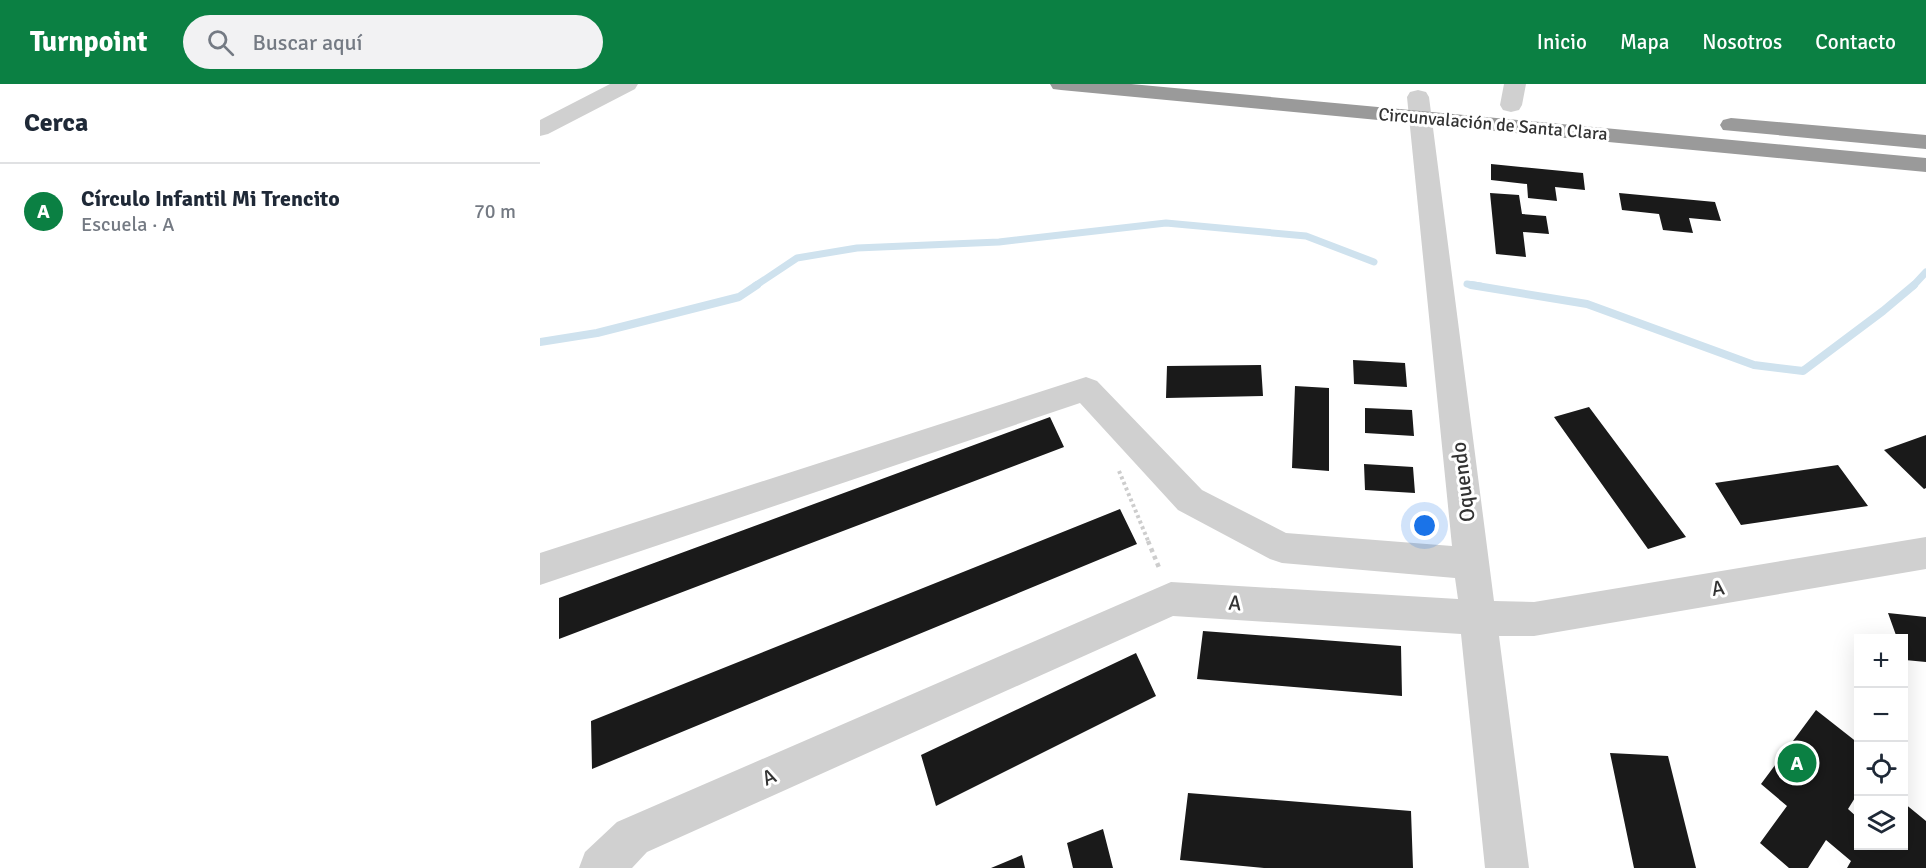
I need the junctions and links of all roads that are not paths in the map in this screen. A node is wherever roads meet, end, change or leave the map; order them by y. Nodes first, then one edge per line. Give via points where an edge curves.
1 (627, 84) edge
2 (1061, 84) edge
3 (1275, 84) edge
4 (1513, 95) edge
5 (1419, 107) junction
6 (1617, 115) dead end
7 (1712, 123) dead end
8 (540, 129) edge
9 (1926, 142) edge
10 (1926, 165) edge
11 (1926, 553) edge
12 (1472, 563) junction
13 (540, 569) edge
14 (1478, 618) junction
15 (602, 868) edge
16 (1507, 868) edge

1 - 8 street
2 - 5 highway, Circunvalación de Santa Clara
3 - 5 highway, Circunvalación de Santa Clara
4 - 5 highway, Circunvalación de Santa Clara
4 - 6 highway, Circunvalación de Santa Clara
5 - 10 highway, Circunvalación de Santa Clara via 1561,148 1711,161 1798,154
5 - 12 street, Oquendo
7 - 9 highway
11 - 14 street, A via 1534,619
12 - 13 street via 1282,548 1190,500 1086,389
12 - 14 street, Oquendo
14 - 15 street, A via 1171,598 632,837
14 - 16 street, Oquendo

